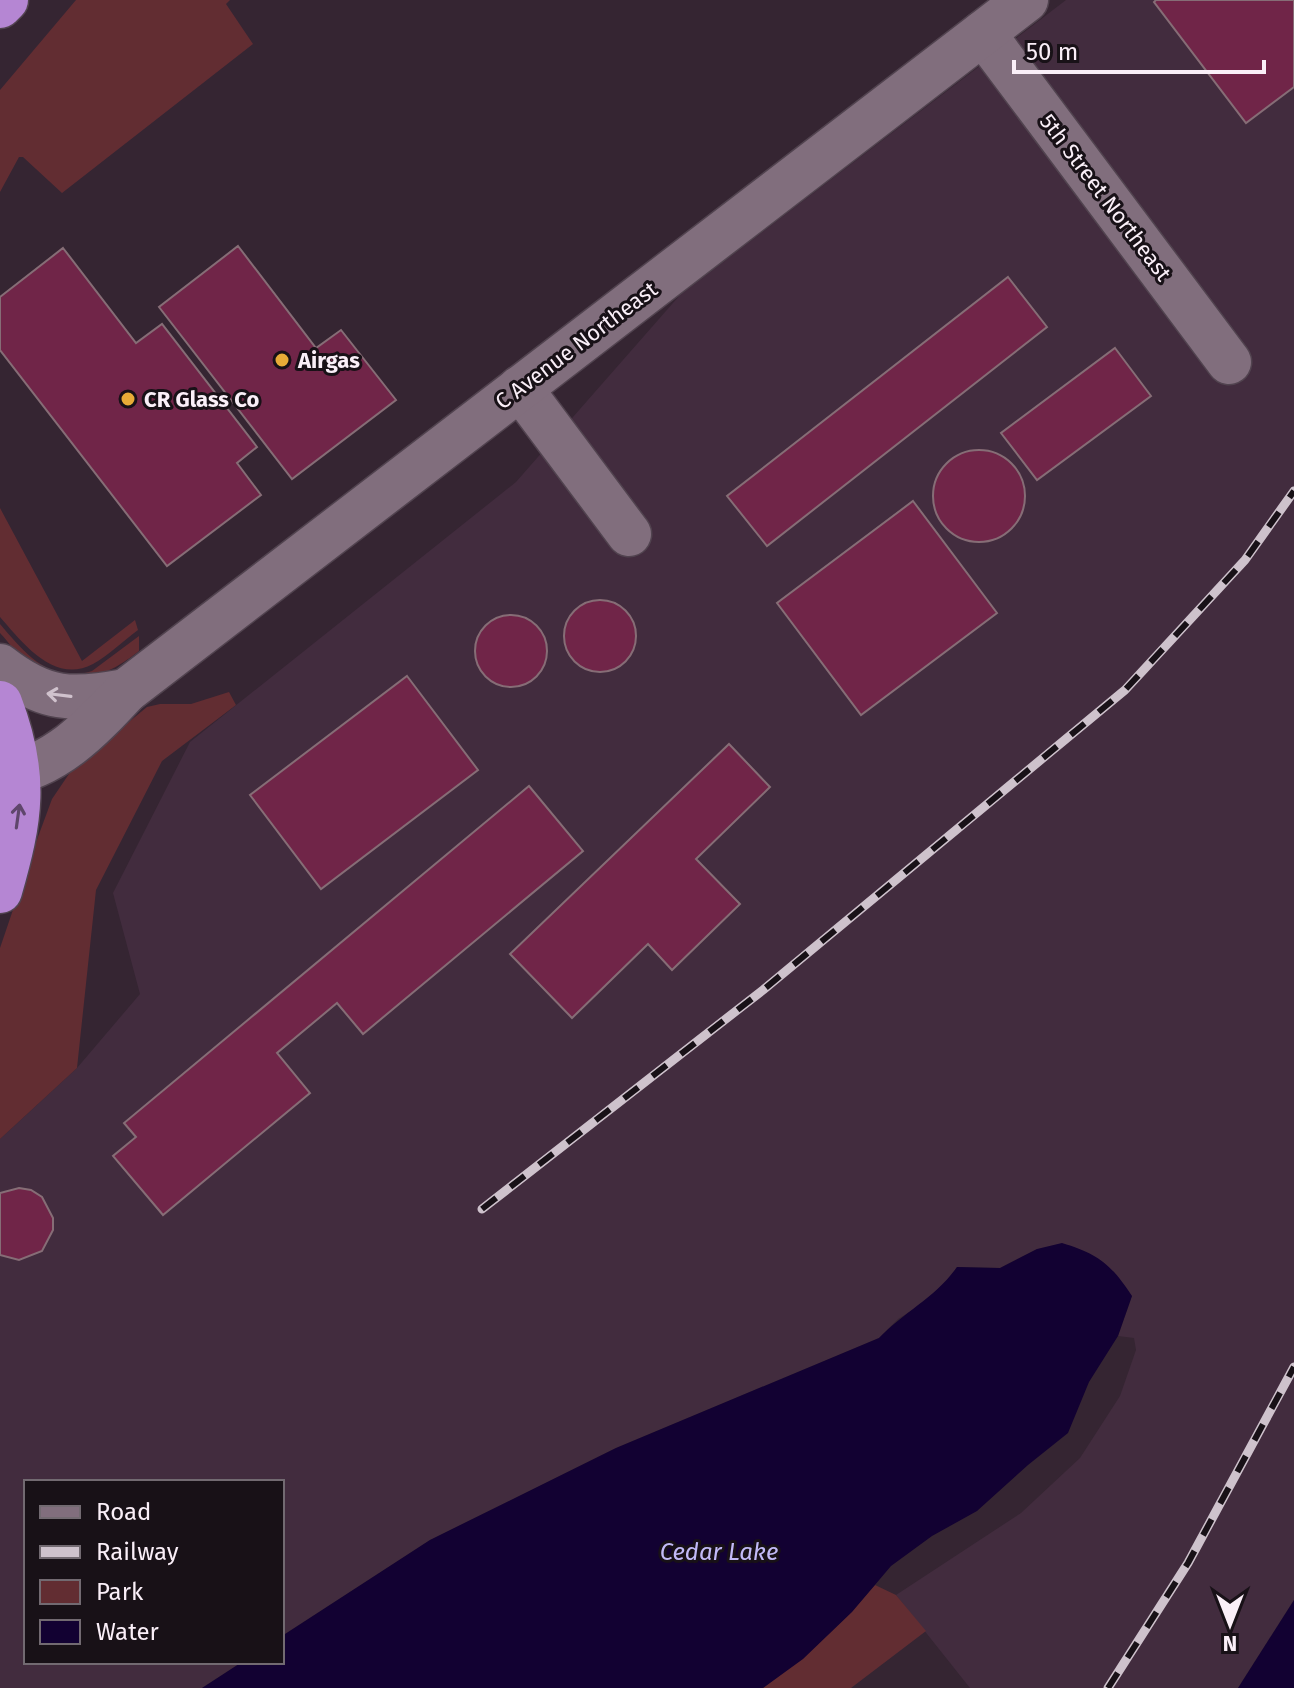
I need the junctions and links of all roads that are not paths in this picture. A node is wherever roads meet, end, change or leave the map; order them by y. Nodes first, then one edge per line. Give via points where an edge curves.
1 (6, 0) edge
2 (1026, 0) edge
3 (0, 6) edge
4 (983, 33) junction
5 (1229, 362) dead end
6 (520, 388) junction
7 (629, 534) dead end
8 (0, 666) edge
9 (126, 691) junction
10 (0, 703) edge
11 (10, 774) edge
12 (0, 891) edge

1 - 3 highway
2 - 4 street, C Avenue Northeast
4 - 5 street, 5th Street Northeast
4 - 6 street, C Avenue Northeast
6 - 7 street
6 - 9 street, C Avenue Northeast
9 -> 8 street via 59,696 38,691
9 - 11 street, C Avenue Northeast via 67,749
10 - 11 highway via 14,743
12 -> 11 highway via 19,812

